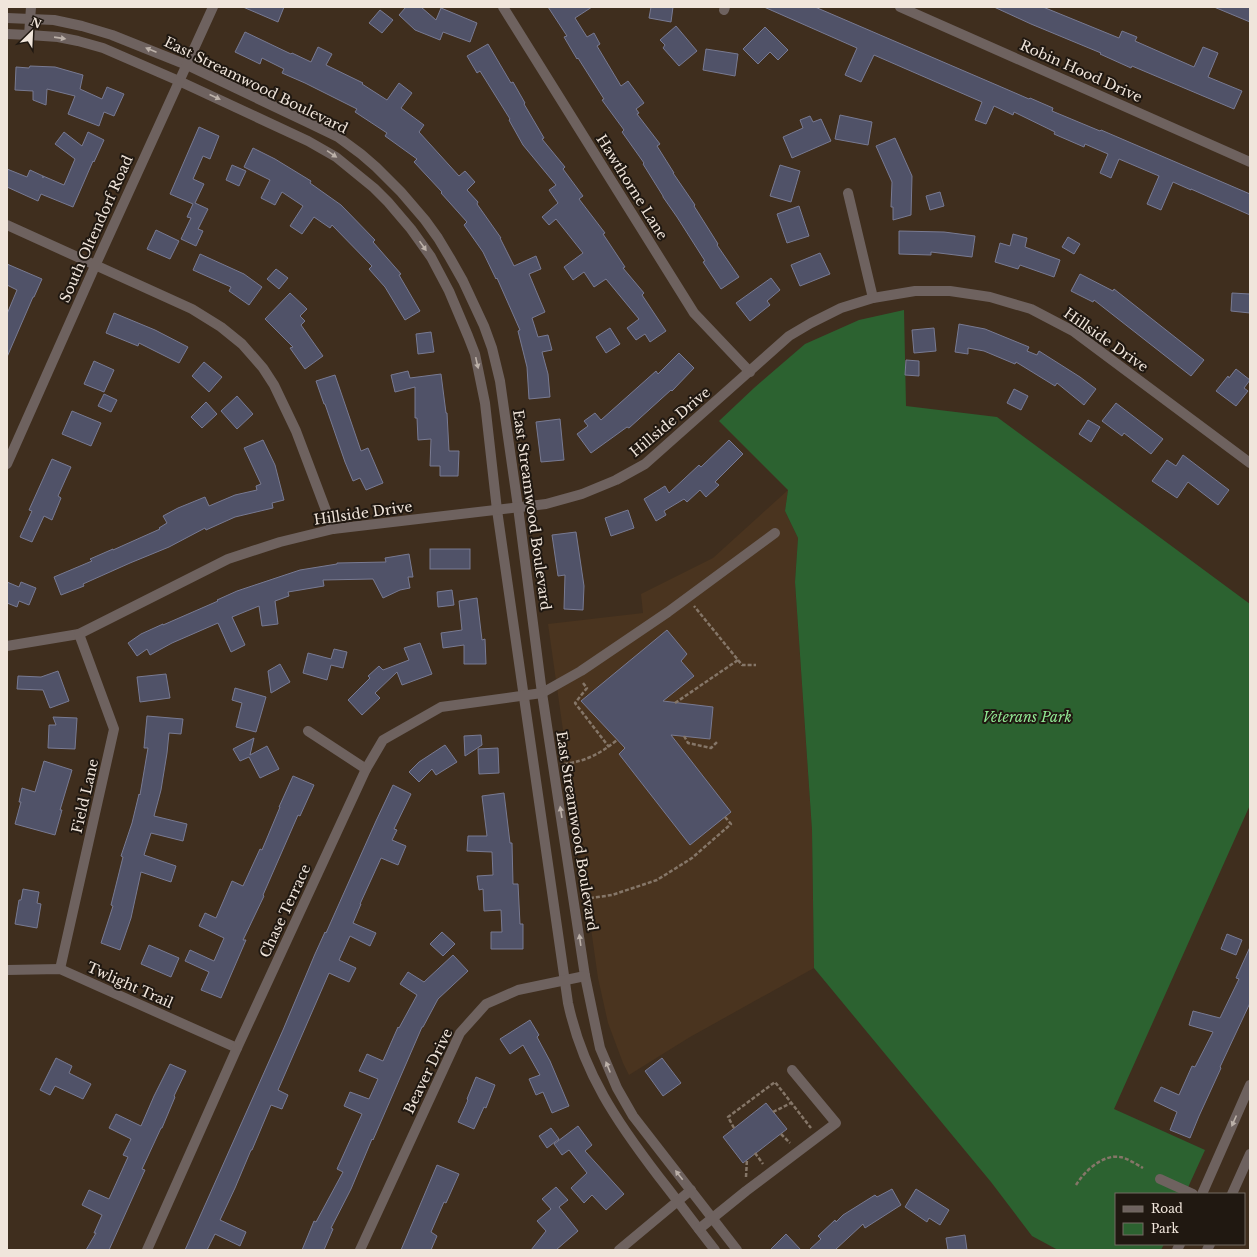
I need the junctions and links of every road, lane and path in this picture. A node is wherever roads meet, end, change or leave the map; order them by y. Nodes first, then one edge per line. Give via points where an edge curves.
1 (31, 7) edge
2 (213, 7) edge
3 (503, 7) edge
4 (900, 7) edge
5 (7, 18) edge
6 (30, 18) junction
7 (7, 34) edge
8 (29, 35) junction
9 (187, 65) junction
10 (179, 81) junction
11 (1250, 162) edge
12 (848, 192) dead end
13 (7, 225) edge
14 (95, 266) junction
15 (873, 298) junction
16 (750, 372) junction
17 (10, 452) edge
18 (1250, 463) edge
19 (7, 464) edge
20 (518, 507) junction
21 (497, 510) junction
22 (333, 529) junction
23 (775, 533) dead end
24 (687, 598) junction
25 (79, 634) junction
26 (7, 646) edge
27 (738, 660) junction
28 (756, 665) dead end
29 (574, 675) junction
30 (542, 693) junction
31 (524, 696) junction
32 (675, 703) dead end
33 (308, 731) dead end
34 (684, 736) dead end
35 (617, 740) dead end
36 (718, 740) dead end
37 (609, 747) junction
38 (554, 766) junction
39 (366, 769) junction
40 (725, 817) dead end
41 (574, 900) junction
42 (60, 969) junction
43 (7, 970) edge
44 (585, 976) junction
45 (565, 980) junction
46 (237, 1048) junction
47 (792, 1070) dead end
48 (1250, 1085) edge
49 (791, 1103) junction
50 (773, 1112) dead end
51 (734, 1128) dead end
52 (814, 1132) dead end
53 (781, 1134) dead end
54 (794, 1147) dead end
55 (1250, 1154) edge
56 (1143, 1168) dead end
57 (1160, 1179) dead end
58 (1076, 1185) dead end
59 (691, 1190) junction
60 (1191, 1193) edge
61 (1202, 1193) edge
62 (1232, 1193) edge
63 (678, 1201) junction
64 (712, 1218) junction
65 (699, 1229) junction
66 (147, 1250) edge
67 (360, 1250) edge
68 (619, 1250) edge
69 (715, 1250) edge
70 (737, 1250) edge

1 - 6 street
2 - 9 street, South Oltendorf Road
3 - 16 street, Hawthorne Lane via 694,312
4 - 11 street, Robin Hood Drive
5 - 6 street, East Streamwood Boulevard
6 - 8 street
9 -> 6 street, East Streamwood Boulevard via 98,30 54,20
7 - 8 street, East Streamwood Boulevard
8 -> 10 street, East Streamwood Boulevard via 58,37 103,48
9 - 10 street, South Oltendorf Road
9 - 20 street, East Streamwood Boulevard via 338,137 388,178 425,220 463,280 492,348 500,381
10 - 14 street, South Oltendorf Road
10 -> 21 street, East Streamwood Boulevard via 324,149 374,188 411,229 431,257 449,291 475,354 486,403
12 - 15 street
13 - 14 street
14 - 17 street, South Oltendorf Road
14 - 22 street via 192,309 242,344 274,385 296,431
15 - 16 street, Hillside Drive via 841,308 800,329
15 - 18 street, Hillside Drive via 915,290 950,291 990,297 1030,309 1073,331
16 - 20 street, Hillside Drive via 645,464 582,494 546,504
17 - 19 street, South Oltendorf Road
20 - 21 street, Hillside Drive
20 - 30 street, East Streamwood Boulevard
21 - 22 street, Hillside Drive
21 - 31 street, East Streamwood Boulevard
22 - 25 street, Hillside Drive via 280,542 228,559
23 - 24 street, Chase Terrace
24 - 27 path
24 - 29 street, Chase Terrace
25 - 26 street, Hillside Drive
25 - 42 street, Field Lane via 114,729
27 - 28 path via 742,665
27 - 32 path
29 - 30 street, Chase Terrace
29 - 37 path via 587,688 575,703
30 - 31 street, Chase Terrace
30 - 38 street, East Streamwood Boulevard
31 - 39 street, Chase Terrace via 441,707 383,740
31 - 45 street, East Streamwood Boulevard
33 - 39 street
34 - 36 path via 688,743 712,748
35 - 37 path
37 - 38 path via 578,762
41 -> 38 street, East Streamwood Boulevard
39 - 46 street, Chase Terrace
40 - 41 path via 731,824 722,833 692,858 657,880 612,896
44 -> 41 street, East Streamwood Boulevard
42 - 43 street, Twlight Trail
42 - 46 street, Twlight Trail
44 - 45 street, Beaver Drive
59 -> 44 street, East Streamwood Boulevard via 633,1116 617,1088 600,1048
45 - 63 street, East Streamwood Boulevard via 579,1044 600,1090 628,1136
45 - 67 street, Beaver Drive via 518,990 486,1004 460,1033
46 - 66 street, Chase Terrace
47 - 64 street via 836,1123
48 -> 61 street
49 - 50 path
49 - 51 path via 775,1082 728,1117
49 - 52 path
53 - 54 path
55 - 62 street
56 - 58 path via 1120,1157 1109,1157 1084,1173
57 - 60 street
59 - 63 street
59 - 64 street, East Streamwood Boulevard
63 - 65 street, East Streamwood Boulevard
63 - 68 street
64 - 65 street
64 - 70 street, East Streamwood Boulevard
65 - 69 street, East Streamwood Boulevard

